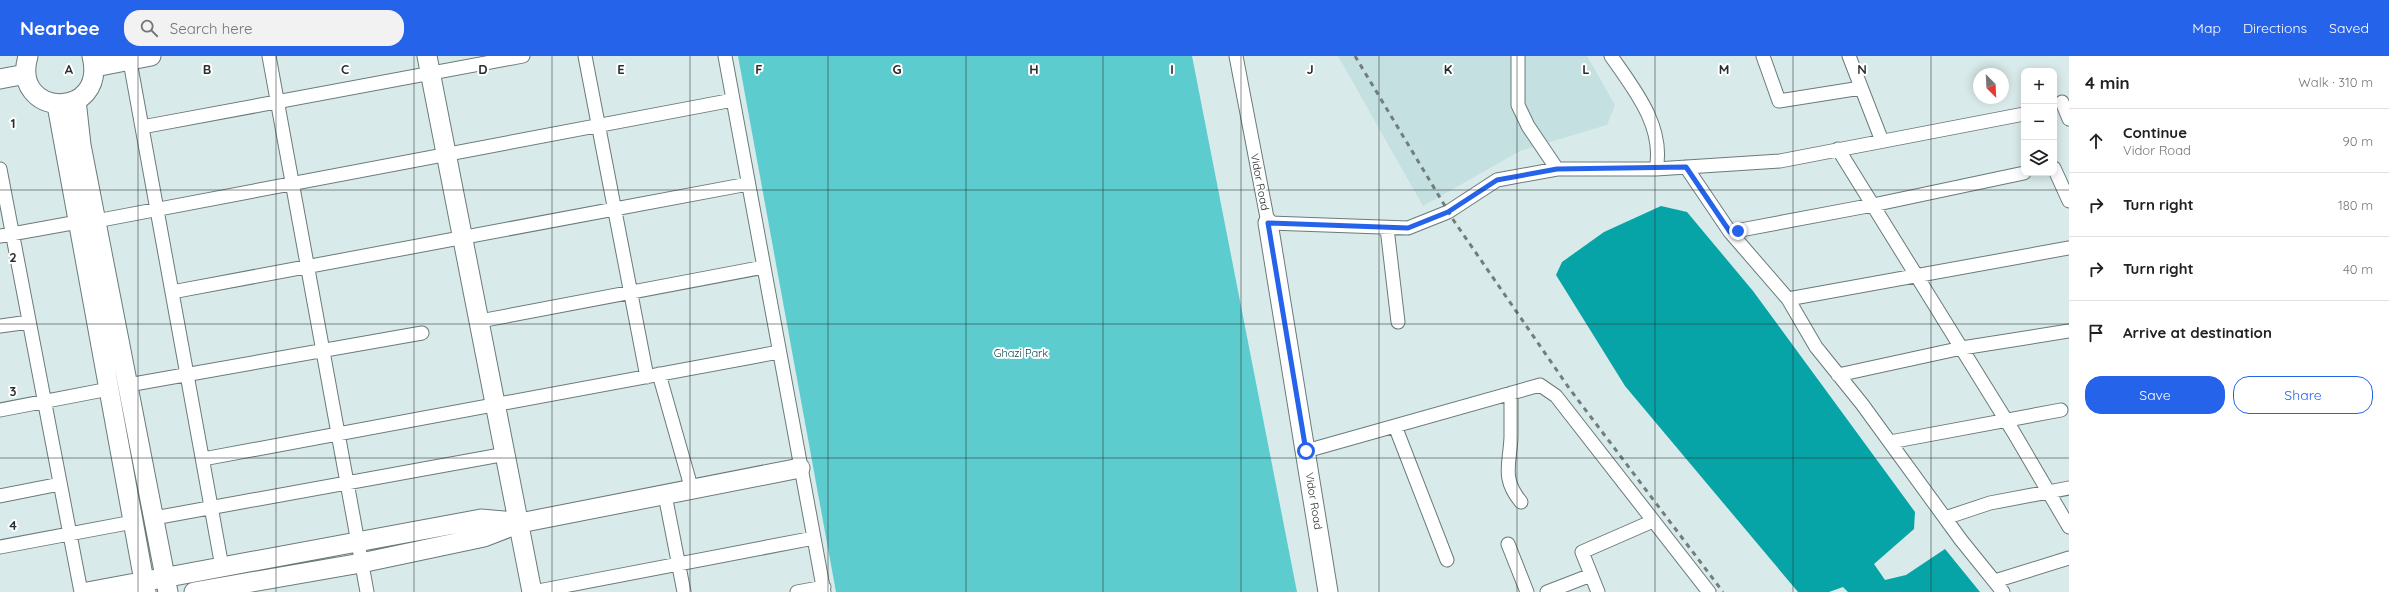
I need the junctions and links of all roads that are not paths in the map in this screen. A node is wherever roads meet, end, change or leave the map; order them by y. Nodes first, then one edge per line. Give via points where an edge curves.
1 (151, 56) edge
2 (269, 56) edge
3 (523, 56) edge
4 (585, 56) edge
5 (725, 56) edge
6 (1236, 56) edge
7 (1518, 56) edge
8 (1611, 56) edge
9 (1763, 56) edge
10 (1849, 56) edge
11 (129, 58) edge
12 (94, 62) edge
13 (27, 65) edge
14 (428, 65) edge
15 (0, 79) edge
16 (1861, 88) junction
17 (76, 100) junction
18 (733, 100) junction
19 (278, 102) junction
20 (2062, 102) edge
21 (57, 105) junction
22 (2021, 115) edge
23 (2069, 119) edge
24 (599, 126) junction
25 (142, 127) junction
26 (1882, 141) junction
27 (1838, 149) junction
28 (446, 155) junction
29 (1686, 167) junction
30 (0, 169) edge
31 (1557, 169) junction
32 (1656, 169) junction
33 (2021, 174) edge
34 (2057, 175) edge
35 (292, 184) junction
36 (748, 184) junction
37 (2069, 201) edge
38 (1873, 205) junction
39 (157, 209) junction
40 (615, 209) junction
41 (87, 221) junction
42 (1268, 223) junction
43 (1387, 228) junction
44 (1730, 232) junction
45 (6, 235) edge
46 (463, 237) junction
47 (2069, 248) edge
48 (308, 266) junction
49 (764, 267) junction
50 (1917, 276) junction
51 (172, 292) junction
52 (630, 293) junction
53 (1788, 299) junction
54 (480, 321) junction
55 (29, 322) junction
56 (1398, 322) dead end
57 (0, 326) edge
58 (2069, 331) edge
59 (422, 333) dead end
60 (1962, 348) junction
61 (323, 350) junction
62 (779, 352) junction
63 (187, 374) junction
64 (1838, 375) junction
65 (653, 376) junction
66 (128, 385) junction
67 (109, 390) junction
68 (1511, 393) junction
69 (44, 401) junction
70 (496, 405) junction
71 (0, 410) edge
72 (2061, 410) dead end
73 (2006, 420) junction
74 (1394, 426) junction
75 (338, 434) junction
76 (1890, 442) junction
77 (1306, 451) junction
78 (506, 454) junction
79 (202, 459) junction
80 (800, 468) junction
81 (347, 483) junction
82 (60, 484) junction
83 (2069, 488) edge
84 (692, 490) junction
85 (2048, 491) junction
86 (665, 495) junction
87 (0, 496) edge
88 (1521, 502) dead end
89 (211, 508) junction
90 (154, 518) junction
91 (1945, 518) junction
92 (1653, 521) junction
93 (133, 522) junction
94 (520, 523) junction
95 (2069, 527) edge
96 (70, 534) junction
97 (814, 538) junction
98 (357, 542) junction
99 (1508, 544) dead end
100 (0, 547) edge
101 (2069, 558) edge
102 (1447, 560) dead end
103 (361, 562) junction
104 (678, 564) junction
105 (222, 567) junction
106 (1592, 575) junction
107 (1995, 582) junction
108 (166, 585) edge
109 (145, 587) edge
110 (228, 589) edge
111 (824, 589) edge
112 (1705, 591) edge
113 (81, 592) edge
114 (87, 592) edge
115 (194, 592) edge
116 (367, 592) edge
117 (532, 592) edge
118 (684, 592) edge
119 (797, 592) edge
120 (1328, 592) edge
121 (1527, 592) edge
122 (1547, 592) edge
123 (1598, 592) edge
124 (2003, 592) edge

1 - 11 street
2 - 19 street
3 - 14 street
4 - 24 street
5 - 18 street
6 - 42 street, Vidor Road
7 - 31 street via 1518,105 1528,126
8 - 32 street via 1650,118 1659,156
9 - 16 street via 1779,101
10 - 16 street
11 - 12 street
11 - 25 street
12 - 17 street via 94,79 88,90
13 - 15 street
13 - 21 street via 30,87 36,96
14 - 19 street
14 - 28 street
16 - 26 street
17 - 21 street
17 - 41 street
18 - 24 street
18 - 36 street
19 - 25 street
19 - 35 street
20 - 23 street
21 - 41 street
22 - 26 street
24 - 28 street
24 - 40 street
25 - 39 street
26 - 27 street
27 - 29 street via 1780,160
27 - 38 street
28 - 35 street
28 - 46 street
29 - 32 street
29 - 44 street
30 - 45 street
31 - 32 street
31 - 43 street via 1497,180 1448,212 1408,228
33 - 38 street
34 - 37 street
35 - 39 street
35 - 48 street
36 - 40 street
36 - 49 street
38 - 44 street
38 - 50 street
39 - 41 street
39 - 51 street
40 - 46 street
40 - 52 street
41 - 45 street
41 - 66 street
41 - 67 street
42 - 43 street
42 - 77 street, Vidor Road
43 - 56 street
44 - 53 street
45 - 55 street
46 - 48 street
46 - 54 street
47 - 50 street
48 - 51 street
48 - 61 street
49 - 52 street
49 - 62 street
50 - 53 street
50 - 60 street
51 - 63 street
52 - 54 street
52 - 65 street
53 - 64 street via 1816,347
54 - 70 street
55 - 57 street
55 - 69 street
58 - 60 street
59 - 61 street
60 - 64 street
60 - 73 street
61 - 63 street
61 - 75 street
62 - 65 street
62 - 80 street
63 - 66 street
63 - 79 street
64 - 76 street
65 - 70 street
65 - 84 street
66 - 90 street
67 - 69 street
67 - 93 street
68 - 74 street
68 - 88 street via 1511,439 1507,468 1513,492
68 - 92 street via 1540,386 1556,396
69 - 71 street
69 - 82 street
70 - 75 street
70 - 78 street
72 - 73 street
73 - 76 street
73 - 85 street
74 - 77 street
74 - 102 street
75 - 79 street
75 - 81 street
76 - 91 street
77 - 120 street, Vidor Road
78 - 81 street
78 - 94 street
79 - 89 street
80 - 84 street
80 - 97 street
81 - 89 street
81 - 98 street
82 - 87 street
82 - 96 street
83 - 85 street
84 - 86 street
85 - 91 street via 1990,503
85 - 95 street
86 - 94 street
86 - 104 street
89 - 90 street
89 - 105 street
90 - 108 street
91 - 107 street
92 - 106 street via 1582,552
92 - 112 street
93 - 96 street
93 - 109 street
94 - 98 street via 481,519
94 - 103 street via 484,537
94 - 117 street
96 - 100 street
96 - 113 street
97 - 104 street
97 - 111 street
98 - 103 street
98 - 105 street
99 - 121 street
101 - 107 street
103 - 110 street
103 - 116 street
104 - 117 street
104 - 118 street
105 - 108 street
106 - 122 street
106 - 123 street
107 - 124 street
108 - 109 street
109 - 114 street
110 - 115 street
111 - 119 street

